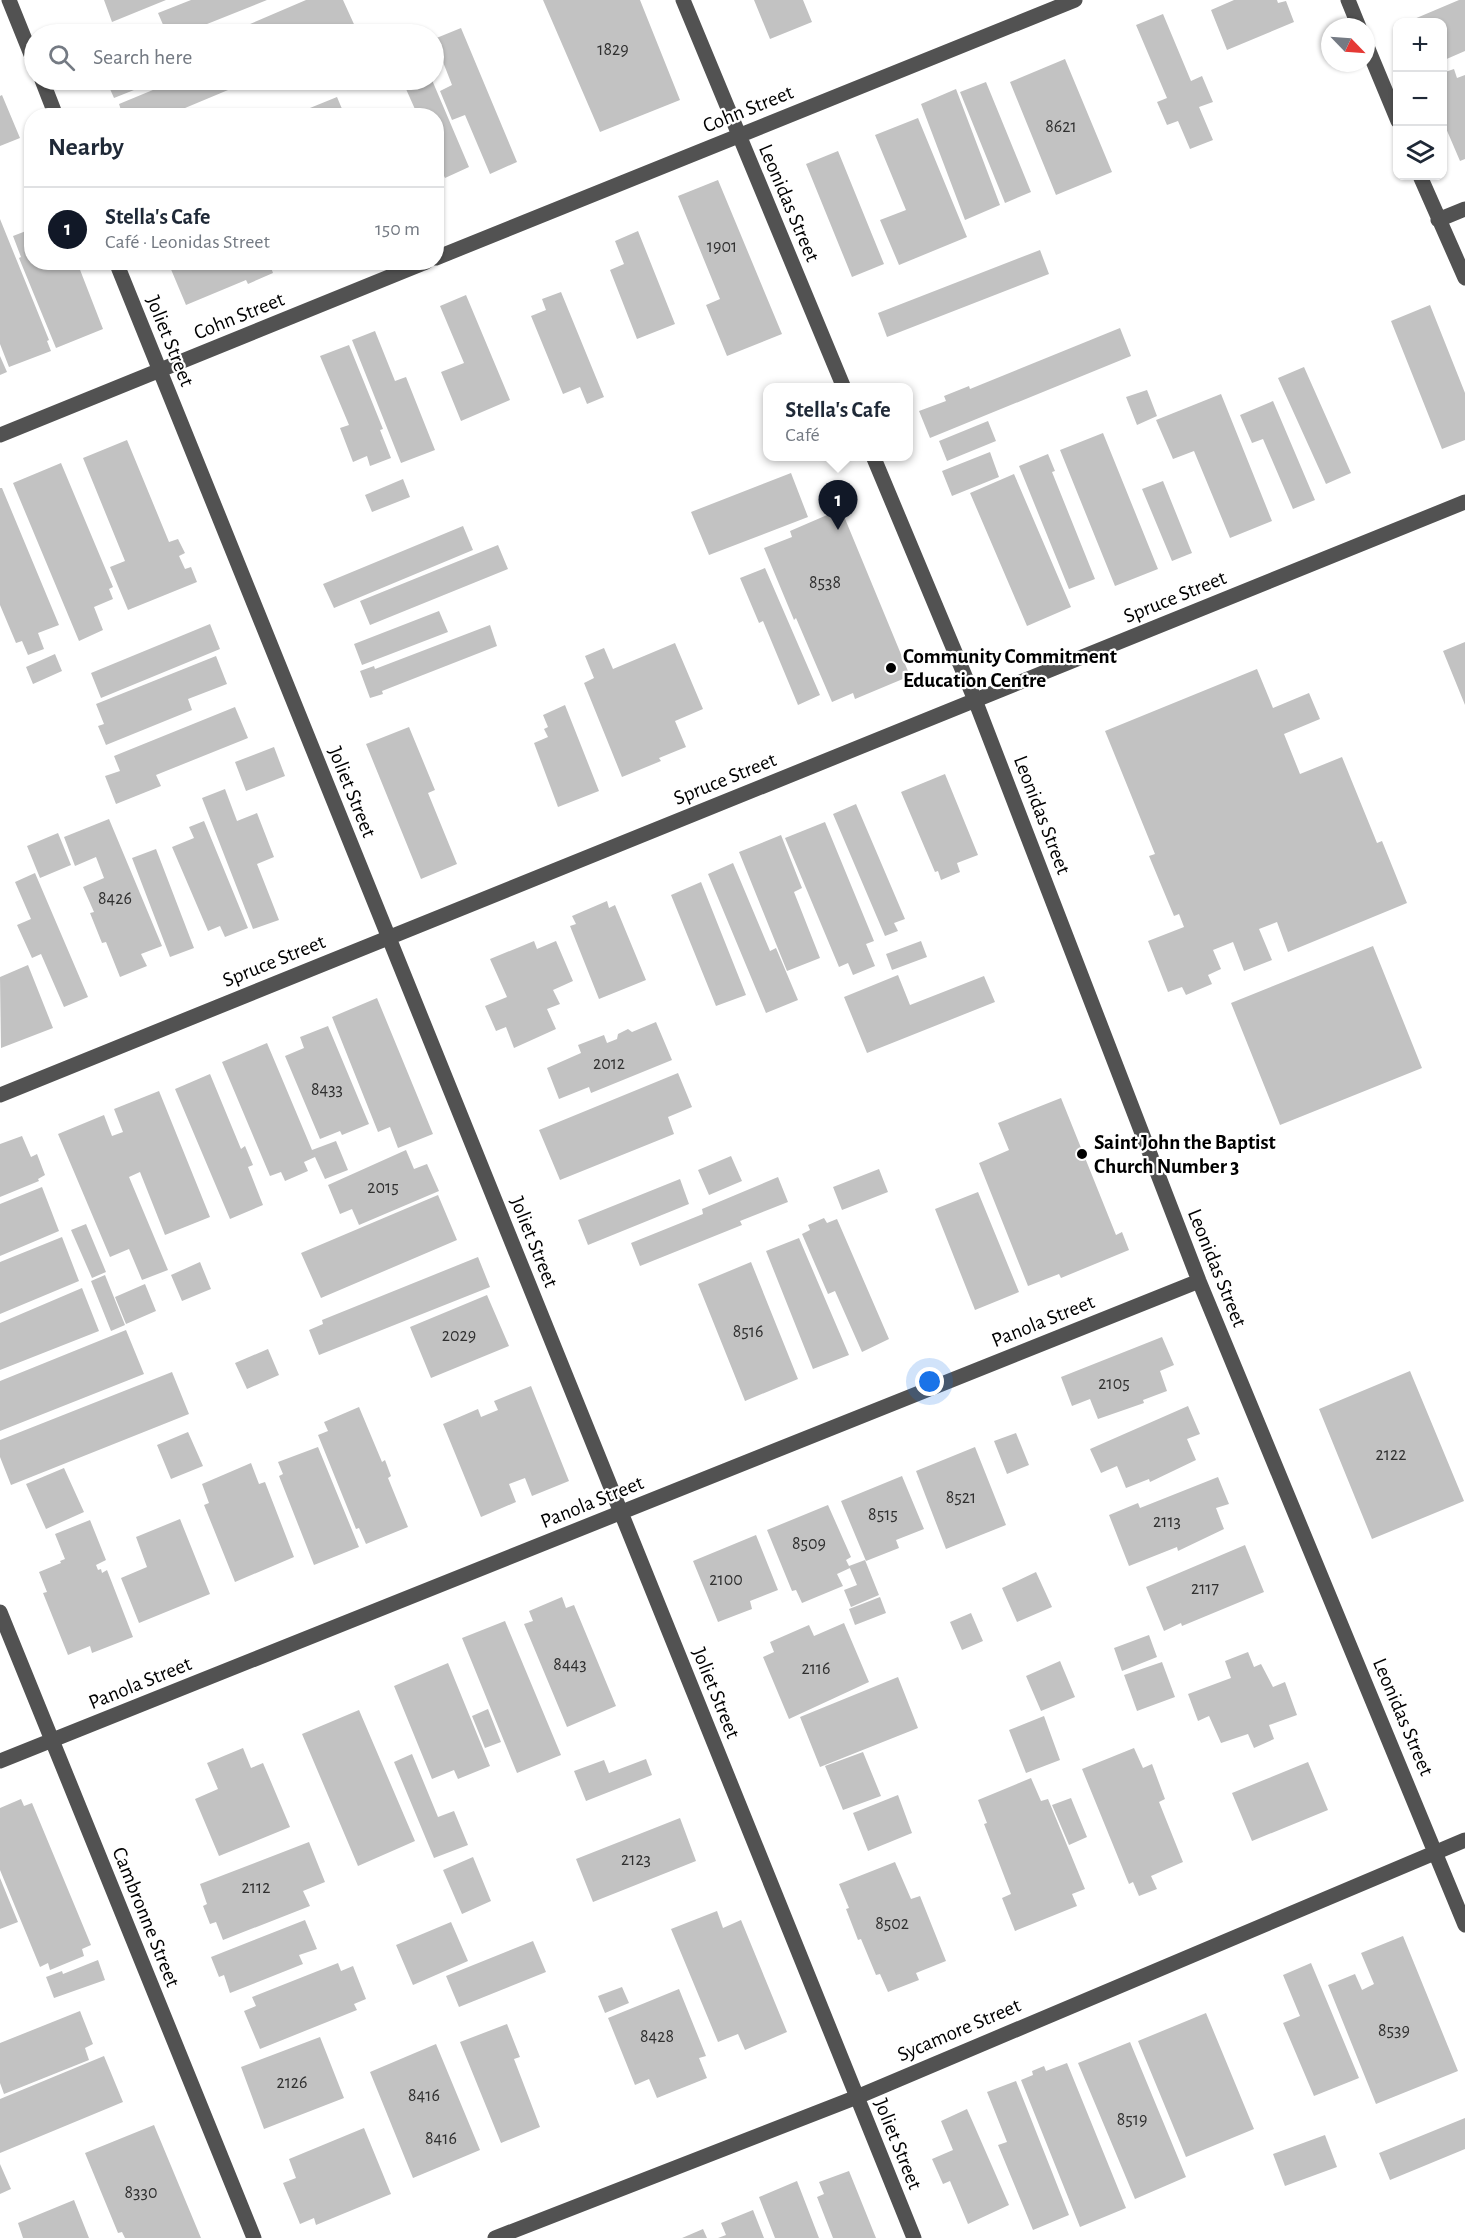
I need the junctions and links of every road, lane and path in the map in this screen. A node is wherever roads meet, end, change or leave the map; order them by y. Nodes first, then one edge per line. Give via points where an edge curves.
1 (9, 0) edge
2 (683, 0) edge
3 (1075, 0) edge
4 (1348, 0) edge
5 (1355, 18) edge
6 (24, 37) edge
7 (1375, 66) edge
8 (46, 90) edge
9 (53, 108) edge
10 (1393, 109) edge
11 (738, 136) junction
12 (1421, 180) edge
13 (1465, 209) edge
14 (1437, 220) junction
15 (444, 255) edge
16 (119, 270) edge
17 (406, 270) edge
18 (1465, 278) edge
19 (159, 371) junction
20 (842, 383) edge
21 (0, 435) edge
22 (875, 461) edge
23 (1465, 502) edge
24 (975, 700) junction
25 (388, 938) junction
26 (0, 1095) edge
27 (1199, 1281) junction
28 (621, 1513) junction
29 (0, 1612) edge
30 (52, 1740) junction
31 (0, 1761) edge
32 (1465, 1840) edge
33 (1436, 1852) junction
34 (1465, 1925) edge
35 (857, 2097) junction
36 (254, 2238) edge
37 (495, 2238) edge
38 (914, 2238) edge

1 - 6 street
2 - 11 street, Leonidas Street
3 - 11 street, Cohn Street
4 - 5 street
7 - 10 street
8 - 9 street
11 - 15 street, Cohn Street
11 - 20 street, Leonidas Street
12 - 14 street
13 - 14 street
14 - 18 street
16 - 19 street, Joliet Street
17 - 19 street, Cohn Street
19 - 21 street, Cohn Street
19 - 25 street, Joliet Street
22 - 24 street, Leonidas Street
23 - 24 street, Spruce Street
24 - 25 street, Spruce Street
24 - 27 street, Leonidas Street
25 - 26 street, Spruce Street
25 - 28 street, Joliet Street
27 - 28 street, Panola Street
27 - 33 street, Leonidas Street
28 - 30 street, Panola Street
28 - 35 street, Joliet Street
29 - 30 street, Cambronne Street
30 - 31 street, Panola Street
30 - 36 street, Cambronne Street
32 - 33 street, Sycamore Street
33 - 34 street, Leonidas Street
33 - 35 street, Sycamore Street
35 - 37 street, Sycamore Street
35 - 38 street, Joliet Street

